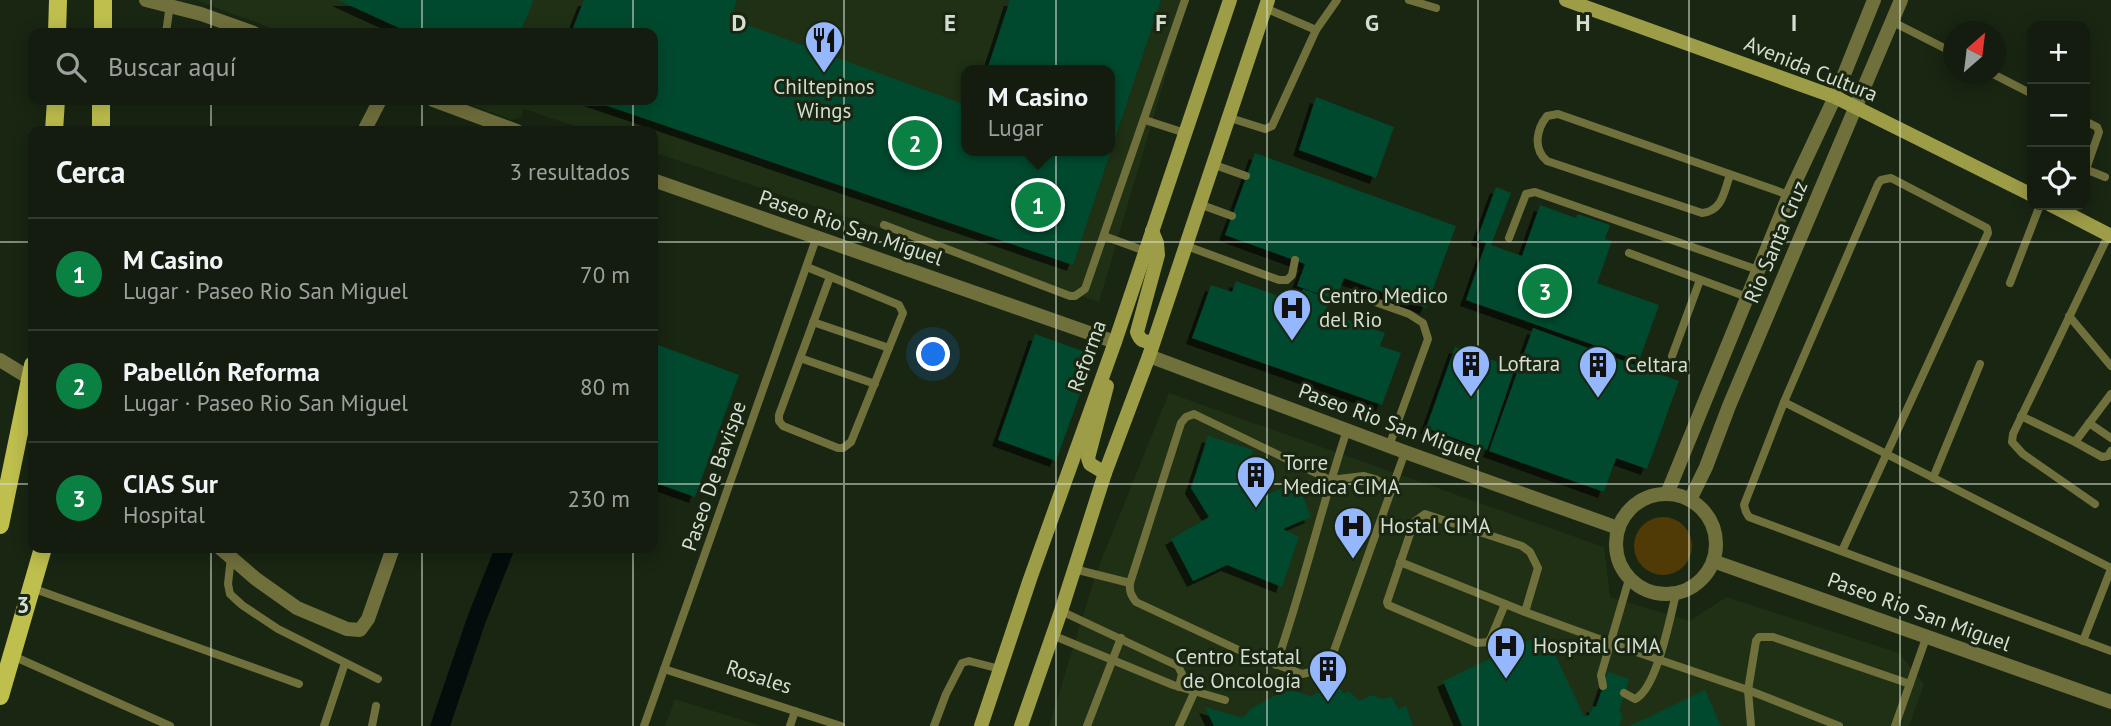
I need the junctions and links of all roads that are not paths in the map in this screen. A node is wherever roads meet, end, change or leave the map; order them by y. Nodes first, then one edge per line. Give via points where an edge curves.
1 (60, 0) edge
2 (103, 0) edge
3 (146, 0) edge
4 (1185, 0) edge
5 (1230, 0) edge
6 (1337, 0) edge
7 (1409, 0) edge
8 (1566, 0) edge
9 (1874, 0) edge
10 (1901, 0) edge
11 (170, 4) junction
12 (1266, 4) edge
13 (1436, 8) dead end
14 (1893, 22) junction
15 (57, 28) edge
16 (103, 28) edge
17 (167, 28) edge
18 (241, 28) edge
19 (1316, 30) junction
20 (1943, 47) edge
21 (2006, 81) edge
22 (2027, 91) edge
23 (1835, 97) junction
24 (56, 105) edge
25 (101, 105) edge
26 (378, 105) edge
27 (447, 105) edge
28 (1855, 107) junction
29 (1227, 117) junction
30 (1145, 120) junction
31 (2090, 124) edge
32 (54, 126) edge
33 (100, 126) edge
34 (367, 126) edge
35 (503, 126) edge
36 (1185, 133) junction
37 (2090, 156) edge
38 (1212, 164) junction
39 (2090, 171) edge
40 (1730, 175) junction
41 (1246, 176) dead end
42 (2105, 177) dead end
43 (658, 182) edge
44 (2027, 193) edge
45 (1789, 195) junction
46 (1199, 204) junction
47 (2038, 210) edge
48 (2061, 210) edge
49 (1232, 216) dead end
50 (884, 225) dead end
51 (1152, 231) junction
52 (2110, 235) edge
53 (1104, 236) junction
54 (1509, 238) dead end
55 (816, 239) junction
56 (1184, 245) junction
57 (1145, 251) junction
58 (1629, 253) dead end
59 (1295, 260) dead end
60 (807, 267) junction
61 (1758, 270) junction
62 (830, 277) junction
63 (1700, 279) junction
64 (2010, 283) dead end
65 (1350, 293) dead end
66 (1747, 298) junction
67 (2069, 316) junction
68 (813, 322) junction
69 (1115, 342) junction
70 (890, 348) junction
71 (1151, 349) junction
72 (1672, 356) dead end
73 (800, 358) junction
74 (0, 360) edge
75 (1107, 363) junction
76 (1980, 363) dead end
77 (2111, 366) edge
78 (28, 370) edge
79 (875, 384) junction
80 (28, 390) edge
81 (2111, 394) edge
82 (1784, 402) junction
83 (2021, 416) junction
84 (2089, 423) junction
85 (1347, 430) junction
86 (2111, 439) edge
87 (2075, 442) junction
88 (1389, 446) junction
89 (2111, 451) edge
90 (1405, 452) junction
91 (1887, 454) junction
92 (1105, 473) junction
93 (1933, 478) junction
94 (1330, 480) junction
95 (1392, 489) junction
96 (1667, 494) junction
97 (1690, 500) junction
98 (2095, 504) dead end
99 (3, 505) edge
100 (0, 525) edge
101 (1618, 528) junction
102 (1842, 551) junction
103 (42, 553) edge
104 (226, 553) edge
105 (227, 553) edge
106 (391, 553) edge
107 (1713, 561) junction
108 (1400, 562) junction
109 (2111, 568) edge
110 (1074, 569) junction
111 (1629, 579) junction
112 (1130, 583) junction
113 (32, 588) junction
114 (1676, 594) junction
115 (1505, 604) junction
116 (1061, 611) junction
117 (1525, 612) junction
118 (1052, 635) junction
119 (1121, 638) junction
120 (1926, 638) junction
121 (2083, 641) junction
122 (1610, 643) junction
123 (2111, 651) edge
124 (13, 656) junction
125 (1112, 659) junction
126 (1659, 660) junction
127 (345, 663) junction
128 (1276, 665) junction
129 (1000, 668) junction
130 (664, 669) junction
131 (378, 679) dead end
132 (299, 684) dead end
133 (1910, 684) junction
134 (1603, 686) dead end
135 (1179, 687) junction
136 (1748, 690) junction
137 (1195, 693) junction
138 (1624, 693) dead end
139 (0, 696) edge
140 (1225, 700) dead end
141 (2111, 702) edge
142 (376, 706) dead end
143 (795, 711) junction
144 (170, 726) edge
145 (324, 726) edge
146 (372, 726) edge
147 (644, 726) edge
148 (790, 726) edge
149 (841, 726) edge
150 (934, 726) edge
151 (981, 726) edge
152 (1021, 726) edge
153 (1087, 726) edge
154 (1179, 726) edge
155 (1751, 726) edge
156 (1839, 726) edge
157 (1895, 726) edge

1 - 15 main road
2 - 16 main road
3 - 11 street
4 - 30 lane
5 - 36 main road, Reforma
6 - 19 lane
7 - 13 lane
8 - 23 main road, Avenida Cultura
9 - 23 street, Rio Santa Cruz
10 - 14 street, Rio Santa Cruz
11 - 17 lane
11 - 18 street
12 - 19 lane
12 - 29 main road
14 - 20 lane
14 - 28 street, Rio Santa Cruz
19 - 29 lane via 1272,126 1265,129
21 - 22 lane
23 - 28 main road, Avenida Cultura
23 - 45 street, Rio Santa Cruz
24 - 32 main road
25 - 33 main road
26 - 34 street
27 - 35 street
28 - 44 main road, Avenida Cultura
28 - 97 street, Rio Santa Cruz
29 - 38 main road
30 - 36 lane
30 - 53 lane
31 - 37 lane via 2099,132
36 - 51 main road, Reforma
38 - 41 lane
38 - 46 main road
39 - 42 lane
40 - 40 lane via 1558,114 1543,121 1536,147 1547,161 1702,213 1720,205
40 - 45 lane
43 - 55 street, Paseo Rio San Miguel
45 - 61 street, Rio Santa Cruz
46 - 49 lane
46 - 56 main road
47 - 64 lane
48 - 52 main road
50 - 53 lane via 1070,296 1085,289
51 - 57 main road, Reforma
51 - 71 main road via 1158,255 1137,332
52 - 67 lane
53 - 57 lane
54 - 61 lane via 1526,194 1535,192
55 - 60 lane, Paseo De Bavispe
55 - 69 street, Paseo Rio San Miguel
56 - 59 lane via 1279,280 1292,275
56 - 71 main road
57 - 69 main road, Reforma
58 - 63 lane
60 - 62 lane
60 - 130 lane, Paseo De Bavispe
61 - 66 street, Rio Santa Cruz
62 - 68 lane
62 - 70 lane via 899,305 903,313
63 - 66 lane
63 - 72 lane
65 - 88 lane via 1409,314 1423,323 1428,339
66 - 96 street, Rio Santa Cruz
67 - 77 lane
67 - 83 lane
68 - 70 lane
68 - 73 lane
69 - 75 main road, Reforma
70 - 79 lane
71 - 85 street, Paseo Rio San Miguel
71 - 92 main road
73 - 79 lane
73 - 79 lane via 779,421 838,449 851,442
74 - 78 street
75 - 92 main road via 1107,385 1088,458
75 - 129 main road, Reforma
76 - 93 lane
80 - 99 main road
81 - 84 lane
82 - 91 lane
82 - 91 lane via 1878,184 1891,178 1989,233
82 - 102 lane via 1744,505 1746,512
83 - 87 lane
83 - 98 lane via 2013,434 2016,447
84 - 86 lane
84 - 87 lane
85 - 88 street, Paseo Rio San Miguel
85 - 94 lane
87 - 89 lane via 2102,457
88 - 90 street, Paseo Rio San Miguel
90 - 95 lane
90 - 101 street, Paseo Rio San Miguel
91 - 93 lane
91 - 102 lane
92 - 110 main road
93 - 109 lane
94 - 95 lane via 1364,476
94 - 112 lane via 1194,414 1186,417
94 - 128 lane
95 - 128 lane via 1330,662 1302,674
96 - 97 street
96 - 101 street via 1636,503
97 - 107 street via 1712,526
99 - 100 main road
101 - 111 street via 1615,547
102 - 121 lane
103 - 113 main road
104 - 127 lane via 230,594 278,629
105 - 106 street via 298,608 360,630 368,620
107 - 114 street via 1705,576
107 - 120 street, Paseo Rio San Miguel
108 - 115 lane
108 - 115 lane via 1388,605 1477,643 1491,638
108 - 117 lane via 1414,522 1425,514 1522,546 1538,568
109 - 121 lane
110 - 112 lane
110 - 116 main road
111 - 114 street via 1650,592
111 - 122 lane
112 - 128 lane via 1136,602
113 - 124 main road
113 - 132 lane
114 - 126 lane
115 - 117 lane
116 - 118 main road
116 - 119 lane
117 - 122 lane
118 - 125 lane
118 - 152 main road
119 - 125 lane
119 - 135 lane via 1178,666 1182,674
120 - 133 lane
120 - 141 street, Paseo Rio San Miguel
121 - 123 lane
122 - 126 lane
122 - 134 lane via 1601,676
124 - 139 main road
124 - 144 lane
125 - 135 lane
125 - 153 lane
126 - 136 lane
126 - 138 lane via 1639,697
127 - 131 lane
127 - 145 lane
129 - 150 lane via 962,663
129 - 151 main road, Reforma
130 - 143 lane, Rosales
130 - 147 lane, Paseo De Bavispe
133 - 136 lane via 1764,636 1756,641
133 - 157 lane
135 - 137 lane
136 - 155 lane
136 - 156 lane
137 - 140 lane
137 - 154 lane
142 - 146 lane
143 - 148 lane
143 - 149 lane, Rosales

